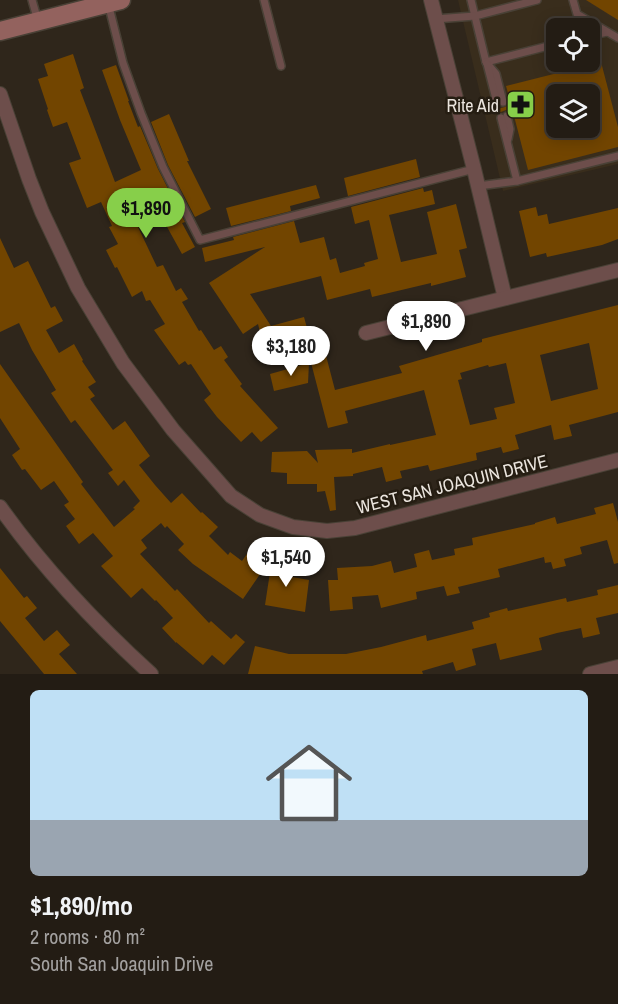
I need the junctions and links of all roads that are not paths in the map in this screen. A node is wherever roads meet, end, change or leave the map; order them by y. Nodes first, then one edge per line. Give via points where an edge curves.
1 (32, 0) edge
2 (264, 0) edge
3 (430, 0) edge
4 (471, 0) edge
5 (537, 0) edge
6 (573, 0) edge
7 (115, 2) edge
8 (475, 16) junction
9 (435, 19) junction
10 (38, 21) junction
11 (0, 31) edge
12 (607, 32) junction
13 (600, 34) edge
14 (618, 38) edge
15 (546, 47) edge
16 (486, 62) junction
17 (281, 66) dead end
18 (0, 94) edge
19 (500, 102) dead end
20 (504, 117) dead end
21 (618, 156) edge
22 (474, 169) junction
23 (517, 181) junction
24 (478, 186) junction
25 (618, 270) edge
26 (505, 298) junction
27 (366, 333) dead end
28 (618, 460) edge
29 (0, 507) edge
30 (618, 667) edge
31 (151, 674) edge
32 (590, 674) edge

1 - 10 lane
2 - 17 lane
3 - 9 street
4 - 8 lane
5 - 8 lane
6 - 12 lane via 577,14
7 - 10 main road
7 - 22 lane via 123,63 163,167 200,240
8 - 9 lane
8 - 16 lane
9 - 22 street
10 - 11 main road
12 - 13 lane
12 - 14 lane
15 - 16 lane
16 - 19 lane via 496,74
18 - 28 street, WEST SAN JOAQUIN DRIVE via 42,212 78,288 123,363 231,496 260,515 293,527 327,531 355,528
20 - 23 lane
21 - 23 lane
22 - 24 street
23 - 24 lane
24 - 26 street
25 - 26 street
26 - 27 street
29 - 31 street via 72,598
30 - 32 street

